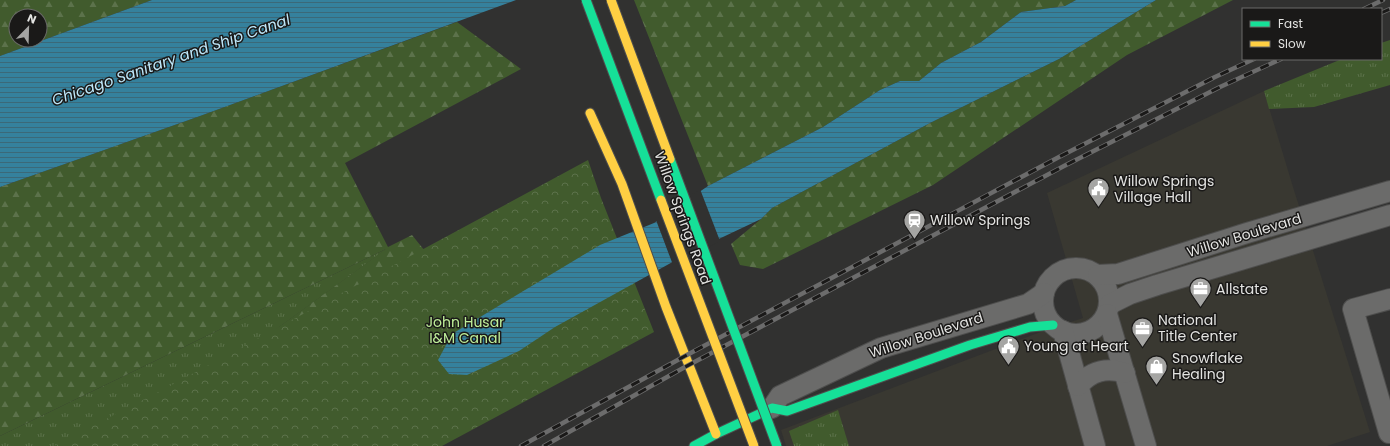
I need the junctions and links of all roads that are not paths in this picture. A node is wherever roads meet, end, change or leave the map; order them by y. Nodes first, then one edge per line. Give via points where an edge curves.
1 (586, 0) edge
2 (611, 0) edge
3 (590, 113) dead end
4 (1390, 191) edge
5 (1390, 215) edge
6 (1098, 275) junction
7 (1044, 293) junction
8 (1390, 298) edge
9 (1109, 309) junction
10 (1058, 328) junction
11 (1125, 373) junction
12 (1078, 386) junction
13 (772, 408) junction
14 (1389, 433) dead end
15 (716, 434) junction
16 (694, 446) edge
17 (754, 446) edge
18 (777, 446) edge
19 (1095, 446) edge
20 (1146, 446) edge

1 - 17 main road, Willow Springs Road, bridge
2 - 18 main road, Willow Springs Road, bridge
3 - 15 main road via 612,161
4 - 6 street, Willow Boulevard via 1118,274
5 - 9 street, Willow Boulevard via 1156,285 1130,294
6 - 7 street via 1078,267 1066,269 1048,282
6 - 9 street via 1107,288
7 - 10 street via 1046,316
7 - 13 street, Willow Boulevard via 1028,304 881,348 780,396
8 - 14 street via 1353,309
9 - 10 street via 1102,323 1094,330 1073,334
9 - 11 street
10 - 12 street
10 - 13 main road, Willow Boulevard via 1030,328 970,345 787,411
11 - 12 street via 1114,370 1098,371 1085,378
11 - 20 street
12 - 19 street
13 - 15 main road, Willow Boulevard
15 - 16 main road, Willow Boulevard

